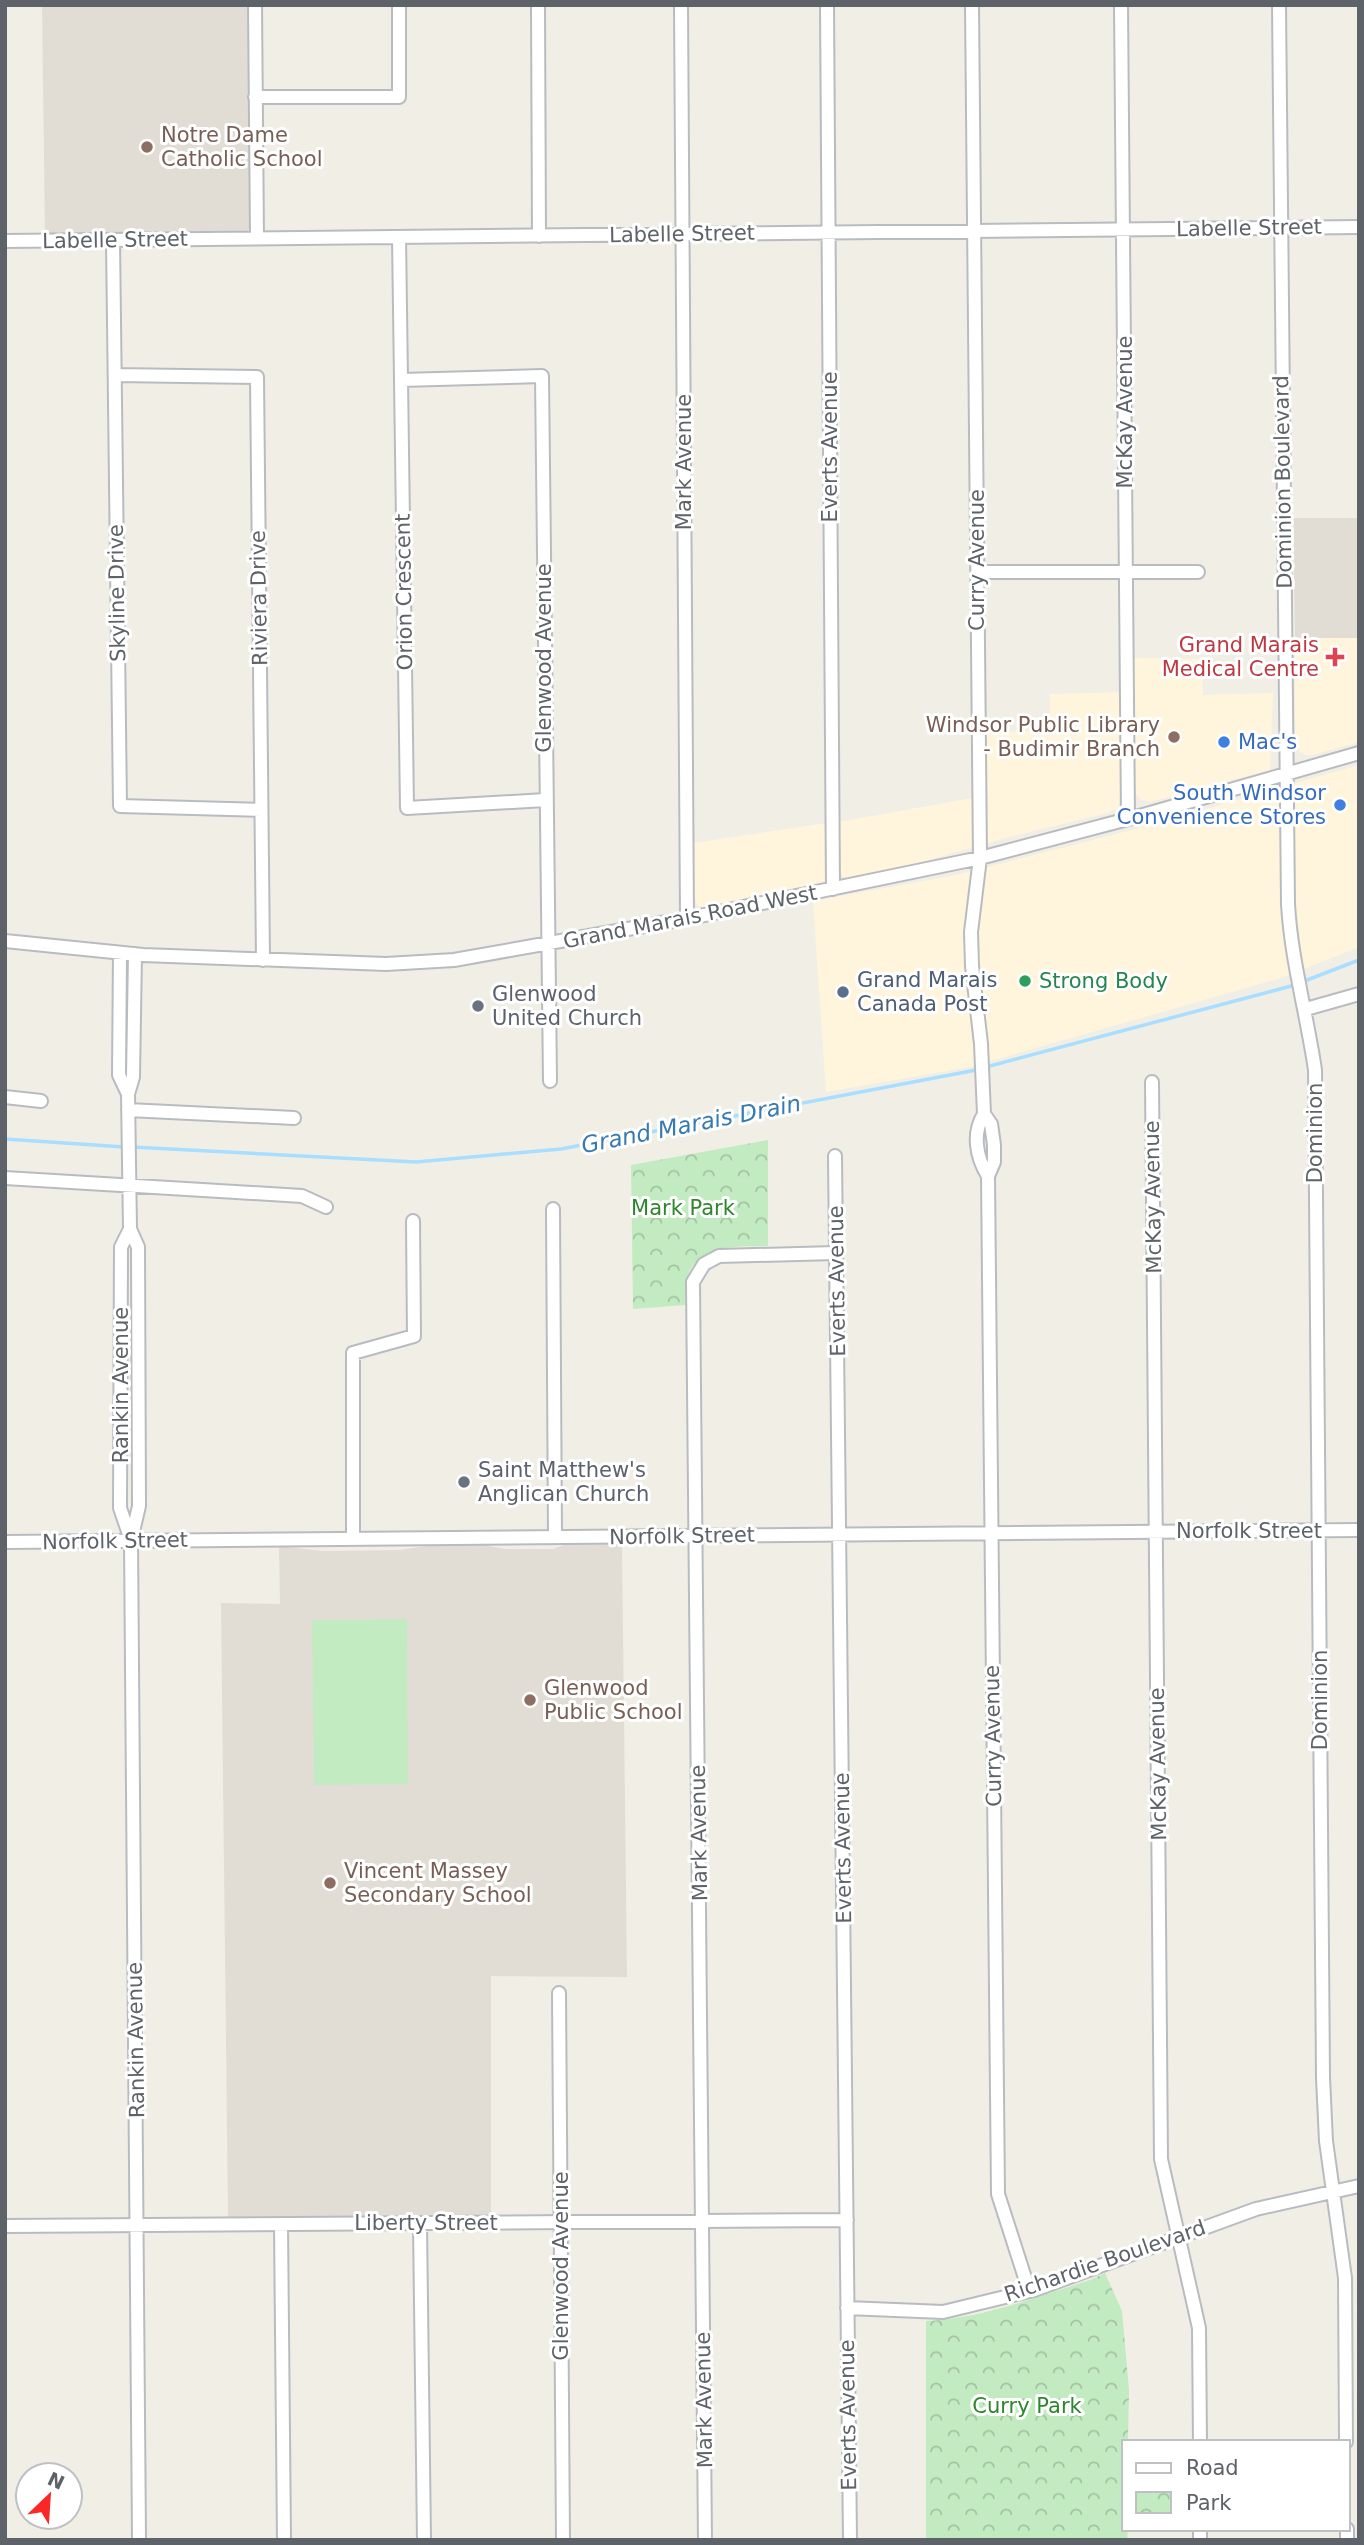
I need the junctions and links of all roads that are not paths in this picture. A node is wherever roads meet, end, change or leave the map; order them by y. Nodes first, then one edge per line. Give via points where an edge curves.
1 (255, 5) edge
2 (399, 5) edge
3 (538, 5) edge
4 (681, 5) edge
5 (827, 5) edge
6 (972, 5) edge
7 (1121, 5) edge
8 (1279, 5) edge
9 (255, 97) junction
10 (1359, 227) edge
11 (1280, 228) junction
12 (1123, 229) junction
13 (975, 231) junction
14 (828, 233) junction
15 (682, 234) junction
16 (539, 236) junction
17 (399, 237) junction
18 (257, 238) junction
19 (113, 240) junction
20 (5, 241) edge
21 (115, 375) junction
22 (401, 380) junction
23 (978, 572) junction
24 (1126, 572) junction
25 (1198, 572) dead end
26 (1359, 752) edge
27 (1286, 773) junction
28 (545, 800) junction
29 (261, 810) junction
30 (1128, 818) junction
31 (979, 858) junction
32 (833, 889) junction
33 (687, 919) junction
34 (5, 942) edge
35 (547, 944) junction
36 (120, 954) junction
37 (135, 954) junction
38 (1294, 959) joint
39 (262, 960) junction
40 (1359, 994) edge
41 (1306, 1009) junction
42 (550, 1081) dead end
43 (1152, 1082) dead end
44 (128, 1094) junction
45 (5, 1097) edge
46 (41, 1101) dead end
47 (128, 1116) junction
48 (294, 1118) dead end
49 (835, 1156) dead end
50 (5, 1178) edge
51 (129, 1181) junction
52 (326, 1207) dead end
53 (553, 1209) dead end
54 (413, 1221) dead end
55 (130, 1230) junction
56 (836, 1253) junction
57 (1359, 1530) edge
58 (1318, 1531) junction
59 (1156, 1532) junction
60 (991, 1533) junction
61 (840, 1534) junction
62 (696, 1536) junction
63 (555, 1537) junction
64 (353, 1539) junction
65 (131, 1540) junction
66 (5, 1542) edge
67 (559, 1993) dead end
68 (1359, 2186) edge
69 (1333, 2192) junction
70 (846, 2220) junction
71 (702, 2221) junction
72 (561, 2222) junction
73 (420, 2223) junction
74 (281, 2224) junction
75 (137, 2225) junction
76 (5, 2226) edge
77 (1178, 2236) junction
78 (1034, 2290) junction
79 (847, 2308) junction
80 (1199, 2440) edge
81 (1346, 2440) edge
82 (139, 2540) edge
83 (284, 2540) edge
84 (424, 2540) edge
85 (563, 2540) edge
86 (705, 2540) edge
87 (850, 2540) edge

1 - 9 street
2 - 9 street via 399,97
3 - 16 street
4 - 15 street, Mark Avenue
5 - 14 street, Everts Avenue
6 - 13 street, Curry Avenue
7 - 12 street, McKay Avenue
8 - 11 street, Dominion Boulevard
9 - 18 street
10 - 11 street, Labelle Street
11 - 12 street, Labelle Street
11 - 27 street, Dominion Boulevard
12 - 13 street, Labelle Street
12 - 24 street, McKay Avenue
13 - 14 street, Labelle Street
13 - 23 street, Curry Avenue
14 - 15 street, Labelle Street
14 - 32 street, Everts Avenue
15 - 16 street, Labelle Street
15 - 33 street, Mark Avenue
16 - 17 street, Labelle Street
17 - 18 street, Labelle Street
17 - 22 street, Orion Crescent
18 - 19 street, Labelle Street
19 - 20 street, Labelle Street
19 - 21 street, Skyline Drive
21 - 29 street, Skyline Drive via 120,806
21 - 29 street, Riviera Drive via 257,377
22 - 28 street, Glenwood Avenue via 542,376
22 - 28 street, Orion Crescent via 407,808
23 - 24 street
23 - 31 street, Curry Avenue
24 - 25 street
24 - 30 street, McKay Avenue
26 - 27 street, Grand Marais Road West
27 - 30 street, Grand Marais Road West
27 - 38 street, Dominion Boulevard
28 - 35 street, Glenwood Avenue
29 - 39 street, Riviera Drive
30 - 31 street, Grand Marais Road West
31 - 32 street, Grand Marais Road West
31 - 60 street, Curry Avenue via 971,932 984,1114 994,1144 988,1175
32 - 33 street, Grand Marais Road West
33 - 35 street, Grand Marais Road West
34 - 36 street, Grand Marais Road West
35 - 39 street, Grand Marais Road West via 429,962
35 - 42 street, Glenwood Avenue
36 - 37 street, Grand Marais Road West
36 - 44 street, Rankin Avenue via 119,1075
37 - 39 street, Grand Marais Road West
37 - 44 street, Rankin Avenue via 133,1077
38 - 41 street, Dominion
40 - 41 street
41 - 58 street, Dominion via 1315,1070
43 - 59 street, McKay Avenue
44 - 47 street, Rankin Avenue
45 - 46 street
47 - 48 street
47 - 51 street, Rankin Avenue
49 - 56 street, Everts Avenue
50 - 51 street
51 - 52 street via 302,1196
51 - 55 street, Rankin Avenue
53 - 63 street
54 - 64 street via 414,1336 353,1353
55 - 65 street, Rankin Avenue via 138,1247 139,1493
55 - 65 street, Rankin Avenue via 121,1247 120,1508
56 - 61 street, Everts Avenue
56 - 62 street, Mark Avenue via 719,1256 704,1264 693,1282
57 - 58 street, Norfolk Street
58 - 59 street, Norfolk Street
58 - 69 street, Dominion via 1323,2078
59 - 60 street, Norfolk Street
59 - 77 street, McKay Avenue via 1161,2159
60 - 61 street, Norfolk Street
60 - 78 street, Curry Avenue via 998,2194 1026,2281
61 - 62 street, Norfolk Street
61 - 70 street, Everts Avenue
62 - 63 street, Norfolk Street
62 - 71 street, Mark Avenue
63 - 64 street, Norfolk Street
64 - 65 street, Norfolk Street
65 - 66 street, Norfolk Street
65 - 75 street, Rankin Avenue
67 - 72 street, Glenwood Avenue
68 - 69 street, Richardie Boulevard
69 - 77 street, Richardie Boulevard via 1256,2209
69 - 81 street, Dominion via 1345,2278
70 - 71 street, Liberty Street
70 - 79 street, Everts Avenue
71 - 72 street, Liberty Street
71 - 86 street, Mark Avenue
72 - 73 street, Liberty Street
72 - 85 street, Glenwood Avenue
73 - 74 street, Liberty Street
73 - 84 street
74 - 75 street, Liberty Street
74 - 83 street
75 - 76 street, Liberty Street
75 - 82 street, Rankin Avenue
77 - 78 street, Richardie Boulevard
77 - 80 street, McKay Avenue via 1199,2328
78 - 79 street, Richardie Boulevard via 943,2312
79 - 87 street, Everts Avenue

